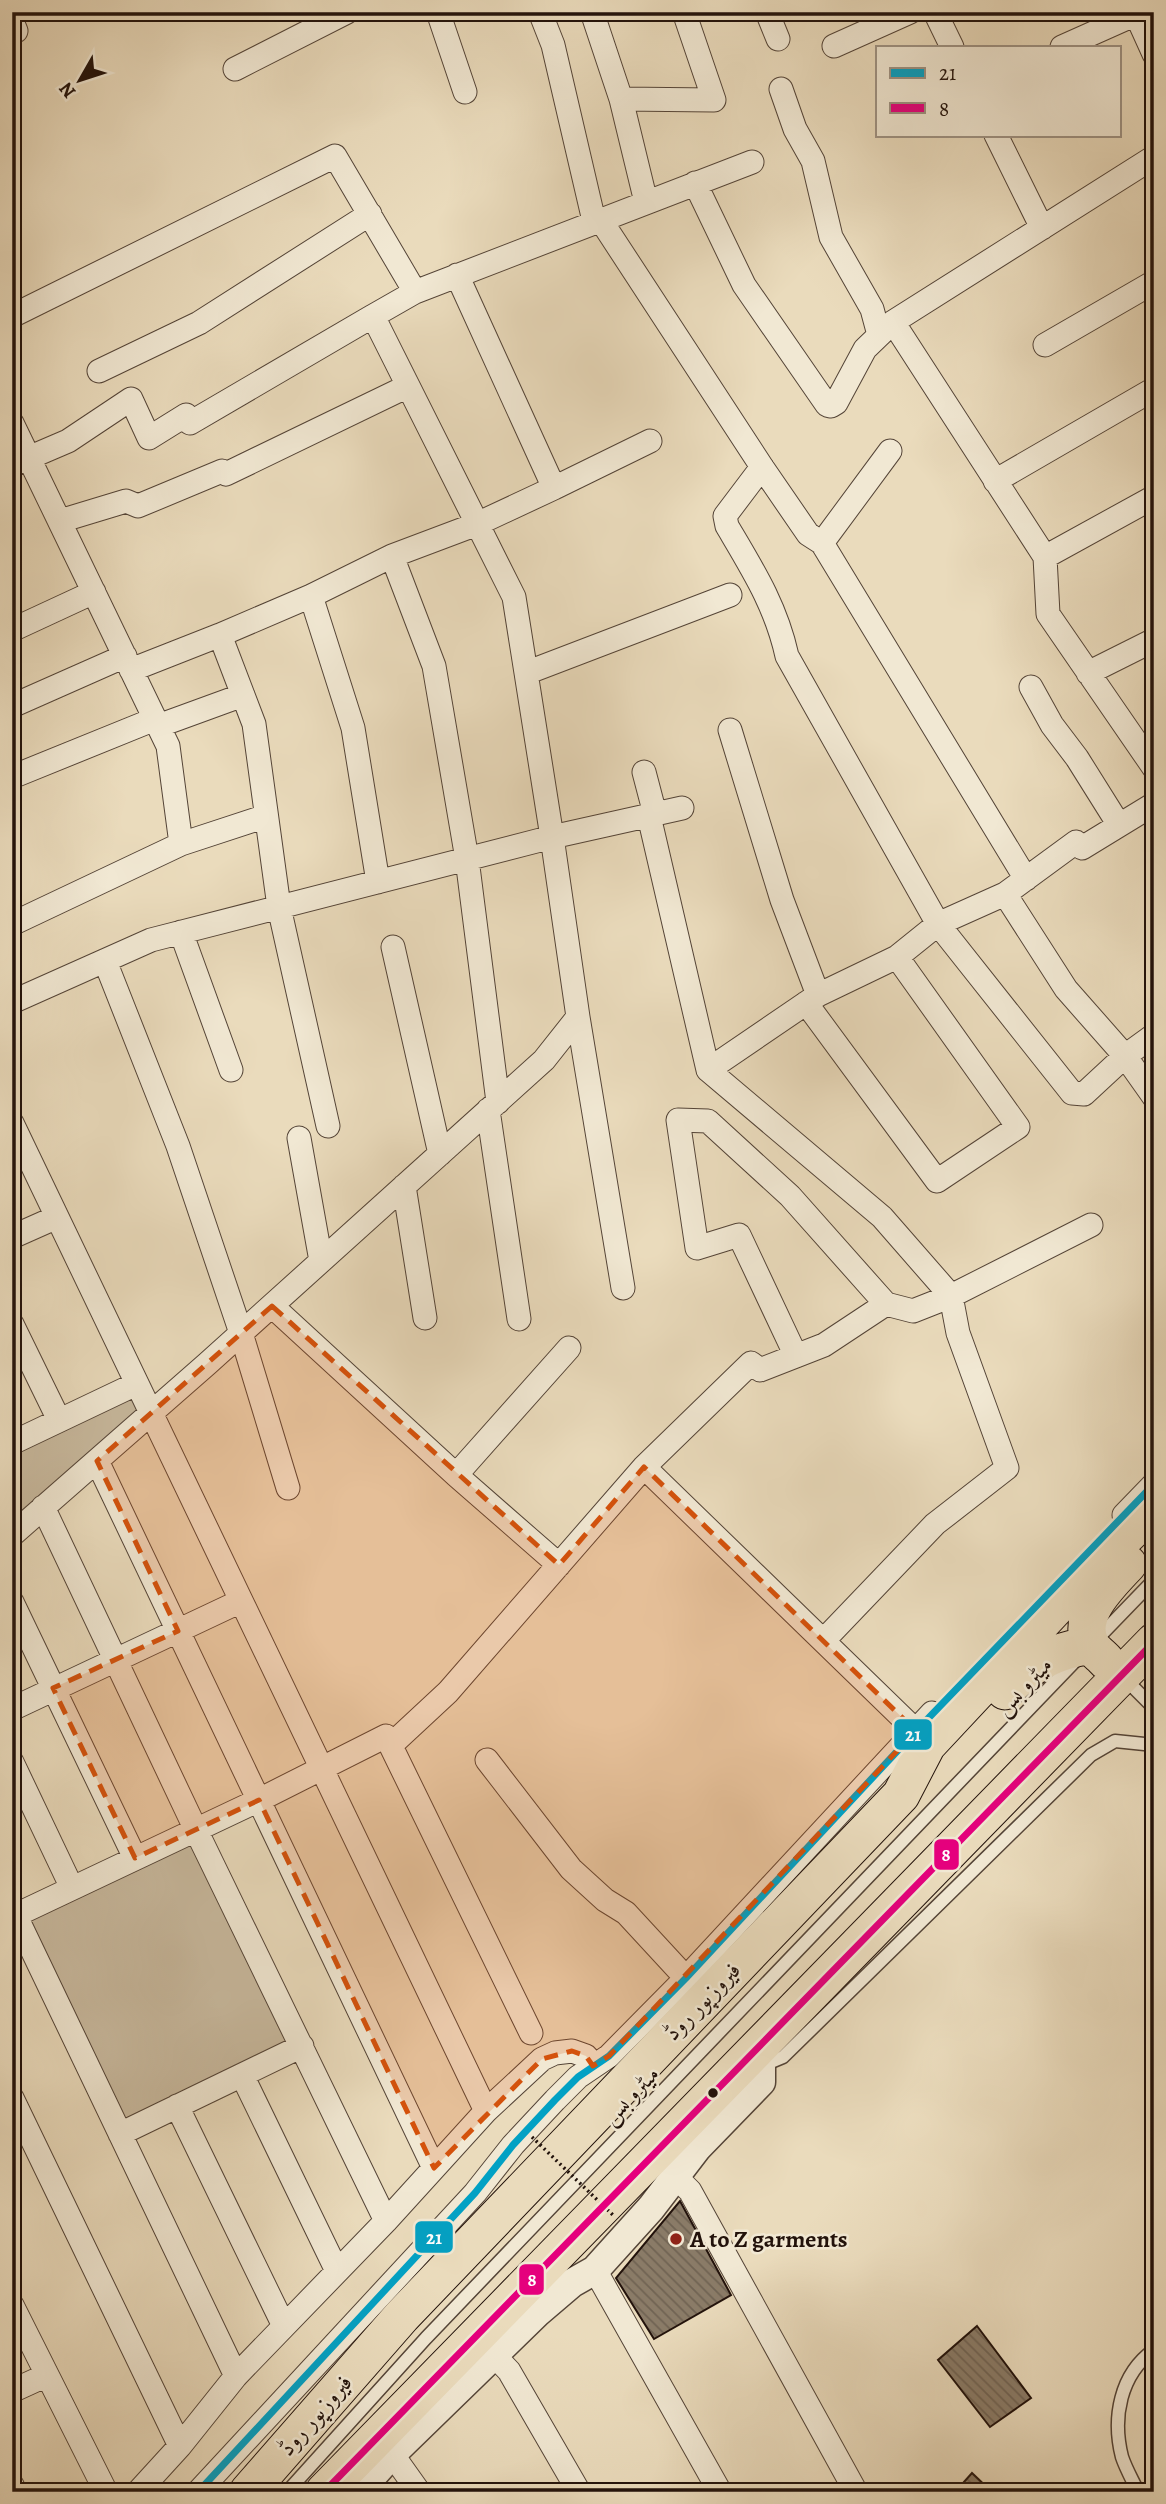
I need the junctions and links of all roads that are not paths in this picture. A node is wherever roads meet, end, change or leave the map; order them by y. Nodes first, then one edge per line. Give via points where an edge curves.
1 (348, 12) edge
2 (438, 12) edge
3 (540, 12) edge
4 (592, 12) edge
5 (684, 12) edge
6 (767, 12) edge
7 (910, 12) edge
8 (935, 12) edge
9 (1135, 13) edge
10 (778, 39) dead end
11 (834, 46) dead end
12 (952, 46) edge
13 (1064, 46) edge
14 (1154, 54) edge
15 (235, 69) dead end
16 (782, 89) dead end
17 (465, 92) dead end
18 (621, 99) junction
19 (996, 136) edge
20 (1154, 157) edge
21 (752, 162) dead end
22 (695, 183) junction
23 (646, 202) junction
24 (370, 214) junction
25 (597, 220) junction
26 (1042, 228) junction
27 (457, 275) junction
28 (1154, 282) edge
29 (415, 292) junction
30 (12, 316) edge
31 (373, 316) junction
32 (886, 329) junction
33 (1045, 345) dead end
34 (99, 371) dead end
35 (408, 386) junction
36 (1154, 390) edge
37 (12, 423) edge
38 (650, 441) dead end
39 (890, 451) dead end
40 (21, 461) edge
41 (762, 467) junction
42 (995, 481) junction
43 (554, 488) junction
44 (1154, 497) edge
45 (60, 521) junction
46 (477, 524) junction
47 (822, 543) junction
48 (392, 556) junction
49 (1045, 557) junction
50 (94, 592) junction
51 (730, 595) dead end
52 (312, 596) junction
53 (12, 630) edge
54 (220, 635) junction
55 (1154, 640) edge
56 (128, 663) junction
57 (526, 673) junction
58 (1088, 673) junction
59 (1031, 687) dead end
60 (243, 695) junction
61 (12, 706) edge
62 (156, 722) junction
63 (730, 730) dead end
64 (1154, 768) edge
65 (644, 772) dead end
66 (12, 777) edge
67 (1154, 804) edge
68 (682, 808) dead end
69 (652, 815) junction
70 (266, 816) junction
71 (1119, 825) junction
72 (552, 837) junction
73 (181, 844) junction
74 (467, 859) junction
75 (1026, 878) junction
76 (378, 882) junction
77 (1005, 894) junction
78 (279, 908) junction
79 (12, 924) edge
80 (938, 924) junction
81 (181, 932) junction
82 (393, 947) dead end
83 (897, 957) junction
84 (105, 961) junction
85 (812, 999) junction
86 (12, 1002) edge
87 (578, 1017) junction
88 (1151, 1043) edge
89 (1125, 1056) junction
90 (231, 1070) dead end
91 (708, 1070) junction
92 (1154, 1097) edge
93 (493, 1106) junction
94 (12, 1123) edge
95 (328, 1126) dead end
96 (299, 1138) dead end
97 (440, 1154) junction
98 (404, 1186) junction
99 (57, 1217) junction
100 (1091, 1225) dead end
101 (12, 1237) edge
102 (321, 1261) junction
103 (624, 1287) dead end
104 (951, 1296) junction
105 (886, 1304) junction
106 (272, 1306) junction
107 (425, 1318) dead end
108 (519, 1319) dead end
109 (12, 1324) edge
110 (241, 1333) junction
111 (569, 1348) dead end
112 (796, 1356) junction
113 (136, 1384) junction
114 (150, 1413) junction
115 (59, 1420) junction
116 (12, 1443) edge
117 (97, 1461) junction
118 (644, 1467) junction
119 (456, 1475) junction
120 (1154, 1485) edge
121 (288, 1488) dead end
122 (43, 1507) junction
123 (1154, 1509) edge
124 (12, 1535) edge
125 (1154, 1535) edge
126 (559, 1565) junction
127 (1154, 1580) edge
128 (241, 1601) junction
129 (12, 1602) edge
130 (178, 1631) junction
131 (824, 1640) junction
132 (1154, 1642) edge
133 (1091, 1646) junction
134 (117, 1660) junction
135 (1122, 1676) junction
136 (53, 1688) junction
137 (1154, 1708) edge
138 (12, 1709) edge
139 (916, 1731) junction
140 (391, 1745) junction
141 (1154, 1745) edge
142 (487, 1760) dead end
143 (12, 1762) edge
144 (323, 1768) junction
145 (901, 1795) junction
146 (259, 1800) junction
147 (195, 1828) junction
148 (135, 1858) junction
149 (72, 1888) junction
150 (14, 1911) edge
151 (763, 1917) junction
152 (685, 1978) junction
153 (531, 2033) dead end
154 (302, 2046) junction
155 (754, 2054) junction
156 (593, 2066) junction
157 (242, 2075) junction
158 (12, 2098) edge
159 (177, 2106) junction
160 (486, 2111) junction
161 (120, 2134) junction
162 (434, 2168) junction
163 (675, 2176) junction
164 (386, 2221) junction
165 (596, 2270) junction
166 (337, 2271) junction
167 (12, 2305) edge
168 (284, 2326) junction
169 (1154, 2350) edge
170 (493, 2354) junction
171 (47, 2375) junction
172 (236, 2376) junction
173 (12, 2391) edge
174 (180, 2446) junction
175 (392, 2454) junction
176 (12, 2485) edge
177 (15, 2492) edge
178 (106, 2492) edge
179 (138, 2492) edge
180 (198, 2492) edge
181 (248, 2492) edge
182 (287, 2492) edge
183 (324, 2492) edge
184 (358, 2492) edge
185 (419, 2492) edge
186 (579, 2492) edge
187 (720, 2492) edge
188 (856, 2492) edge
189 (1138, 2492) edge

1 - 15 street
2 - 17 street
3 - 25 street via 553,45
4 - 18 street
5 - 18 street via 714,100
6 - 10 street
7 - 11 street
8 - 12 street
9 - 13 street
9 - 14 street
16 - 32 street via 795,129 813,161 831,237
18 - 23 street
19 - 26 street
20 - 26 street
21 - 22 street
22 - 23 street
22 - 32 street via 744,285 827,405 836,403 865,349
23 - 25 street
24 - 29 street
24 - 30 street via 335,156
24 - 34 street via 199,323
25 - 27 street
25 - 41 street
26 - 32 street
27 - 29 street
27 - 43 street
28 - 33 street
29 - 31 street
31 - 35 street
31 - 40 street via 190,423 186,415 149,438 131,399 68,441
32 - 42 street
35 - 45 street via 226,474 222,471 138,506 126,501
35 - 46 street
36 - 42 street
37 - 40 street
38 - 43 street
39 - 47 street
40 - 45 street
41 - 47 street via 808,534
41 - 80 street via 726,516 727,526 766,592 787,656
42 - 49 street
43 - 46 street
44 - 49 street
45 - 50 street
46 - 48 street
46 - 57 street via 514,597
47 - 75 street
48 - 52 street
48 - 74 street via 434,666
49 - 58 street via 1048,614
50 - 53 street
50 - 56 street
51 - 57 street
52 - 54 street
52 - 76 street via 353,728
54 - 56 street
54 - 60 street
55 - 58 street
56 - 61 street
56 - 62 street
57 - 72 street
58 - 64 street
59 - 71 street
60 - 62 street
60 - 70 street via 254,724
62 - 66 street
62 - 73 street via 168,746
63 - 85 street
65 - 69 street
67 - 71 street
68 - 69 street
69 - 72 street
69 - 91 street
70 - 73 street
70 - 78 street
71 - 75 street via 1082,848 1076,842
72 - 74 street
72 - 87 street
73 - 79 street
74 - 76 street
74 - 93 street
75 - 77 street
76 - 78 street
77 - 80 street
77 - 89 street via 1066,989
78 - 81 street
78 - 95 street
80 - 83 street
80 - 89 street via 1072,1093 1084,1094
81 - 84 street
81 - 90 street
82 - 97 street
83 - 85 street
83 - 85 street via 1018,1128 937,1181
84 - 86 street
84 - 110 street via 178,1146
85 - 91 street
87 - 93 street via 544,1060
87 - 103 street
88 - 89 street
89 - 92 street
91 - 104 street via 882,1217
93 - 97 street
93 - 108 street
94 - 99 street
96 - 102 street
97 - 98 street
98 - 102 street
98 - 107 street
99 - 101 street
99 - 113 street
100 - 104 street
102 - 106 street
104 - 105 street via 912,1311
104 - 131 street via 958,1334 1007,1468 934,1524
105 - 112 street via 824,1346
105 - 112 street via 790,1196 708,1121 678,1120 697,1248 739,1235
106 - 110 street
106 - 119 street
109 - 115 street
110 - 114 street
110 - 121 street
111 - 119 street
112 - 118 street via 760,1370 751,1363
113 - 114 street
113 - 115 street
114 - 117 street
114 - 128 street
115 - 116 street
117 - 122 street
117 - 130 street
118 - 126 street
118 - 131 street
119 - 126 street
120 - 139 street
122 - 124 street
122 - 134 street
123 - 145 main road, فیروزپور روڈ via 927,1745
125 - 133 main road via 1094,1604 1087,1629
126 - 140 street via 448,1692
127 - 133 lane, میٹرو بس
128 - 130 street
128 - 144 street
129 - 136 street
130 - 134 street
130 - 146 street
131 - 139 street
132 - 135 main road
133 - 135 main road
133 - 145 main road via 1053,1654 1028,1668
133 - 182 lane, میٹرو بس via 426,2338
134 - 136 street
134 - 147 street
135 - 137 lane
135 - 155 main road
136 - 138 street
136 - 148 street
139 - 151 street
140 - 144 street via 386,1736
140 - 153 street
141 - 155 lane via 1115,1741 1091,1755 783,2057 771,2062
142 - 152 street via 571,1870 626,1913
143 - 149 street
144 - 146 street
144 - 160 street
145 - 151 main road, فیروزپور روڈ
146 - 147 street
146 - 162 street
147 - 148 street
147 - 154 street
148 - 149 street
149 - 150 street
150 - 161 street
151 - 152 street
151 - 181 main road, فیروزپور روڈ
152 - 156 street via 609,2056
154 - 157 street
154 - 164 street
155 - 163 street via 761,2065 761,2082
155 - 183 main road
156 - 160 street via 586,2056 572,2051 555,2053 542,2059
156 - 180 street via 533,2123 475,2193
157 - 159 street
157 - 166 street
158 - 174 street
159 - 161 street
159 - 168 street
160 - 162 street
161 - 172 street
162 - 164 street
163 - 165 street
163 - 188 street via 690,2191
164 - 166 street
165 - 170 street via 559,2293
165 - 187 street
166 - 168 street
167 - 171 street
168 - 172 street
169 - 189 lane via 1139,2360 1121,2395 1117,2426 1123,2459
170 - 175 street
170 - 186 street via 509,2371
171 - 173 street
171 - 178 street
172 - 174 street
174 - 179 street
175 - 184 street
175 - 185 street
176 - 177 street

